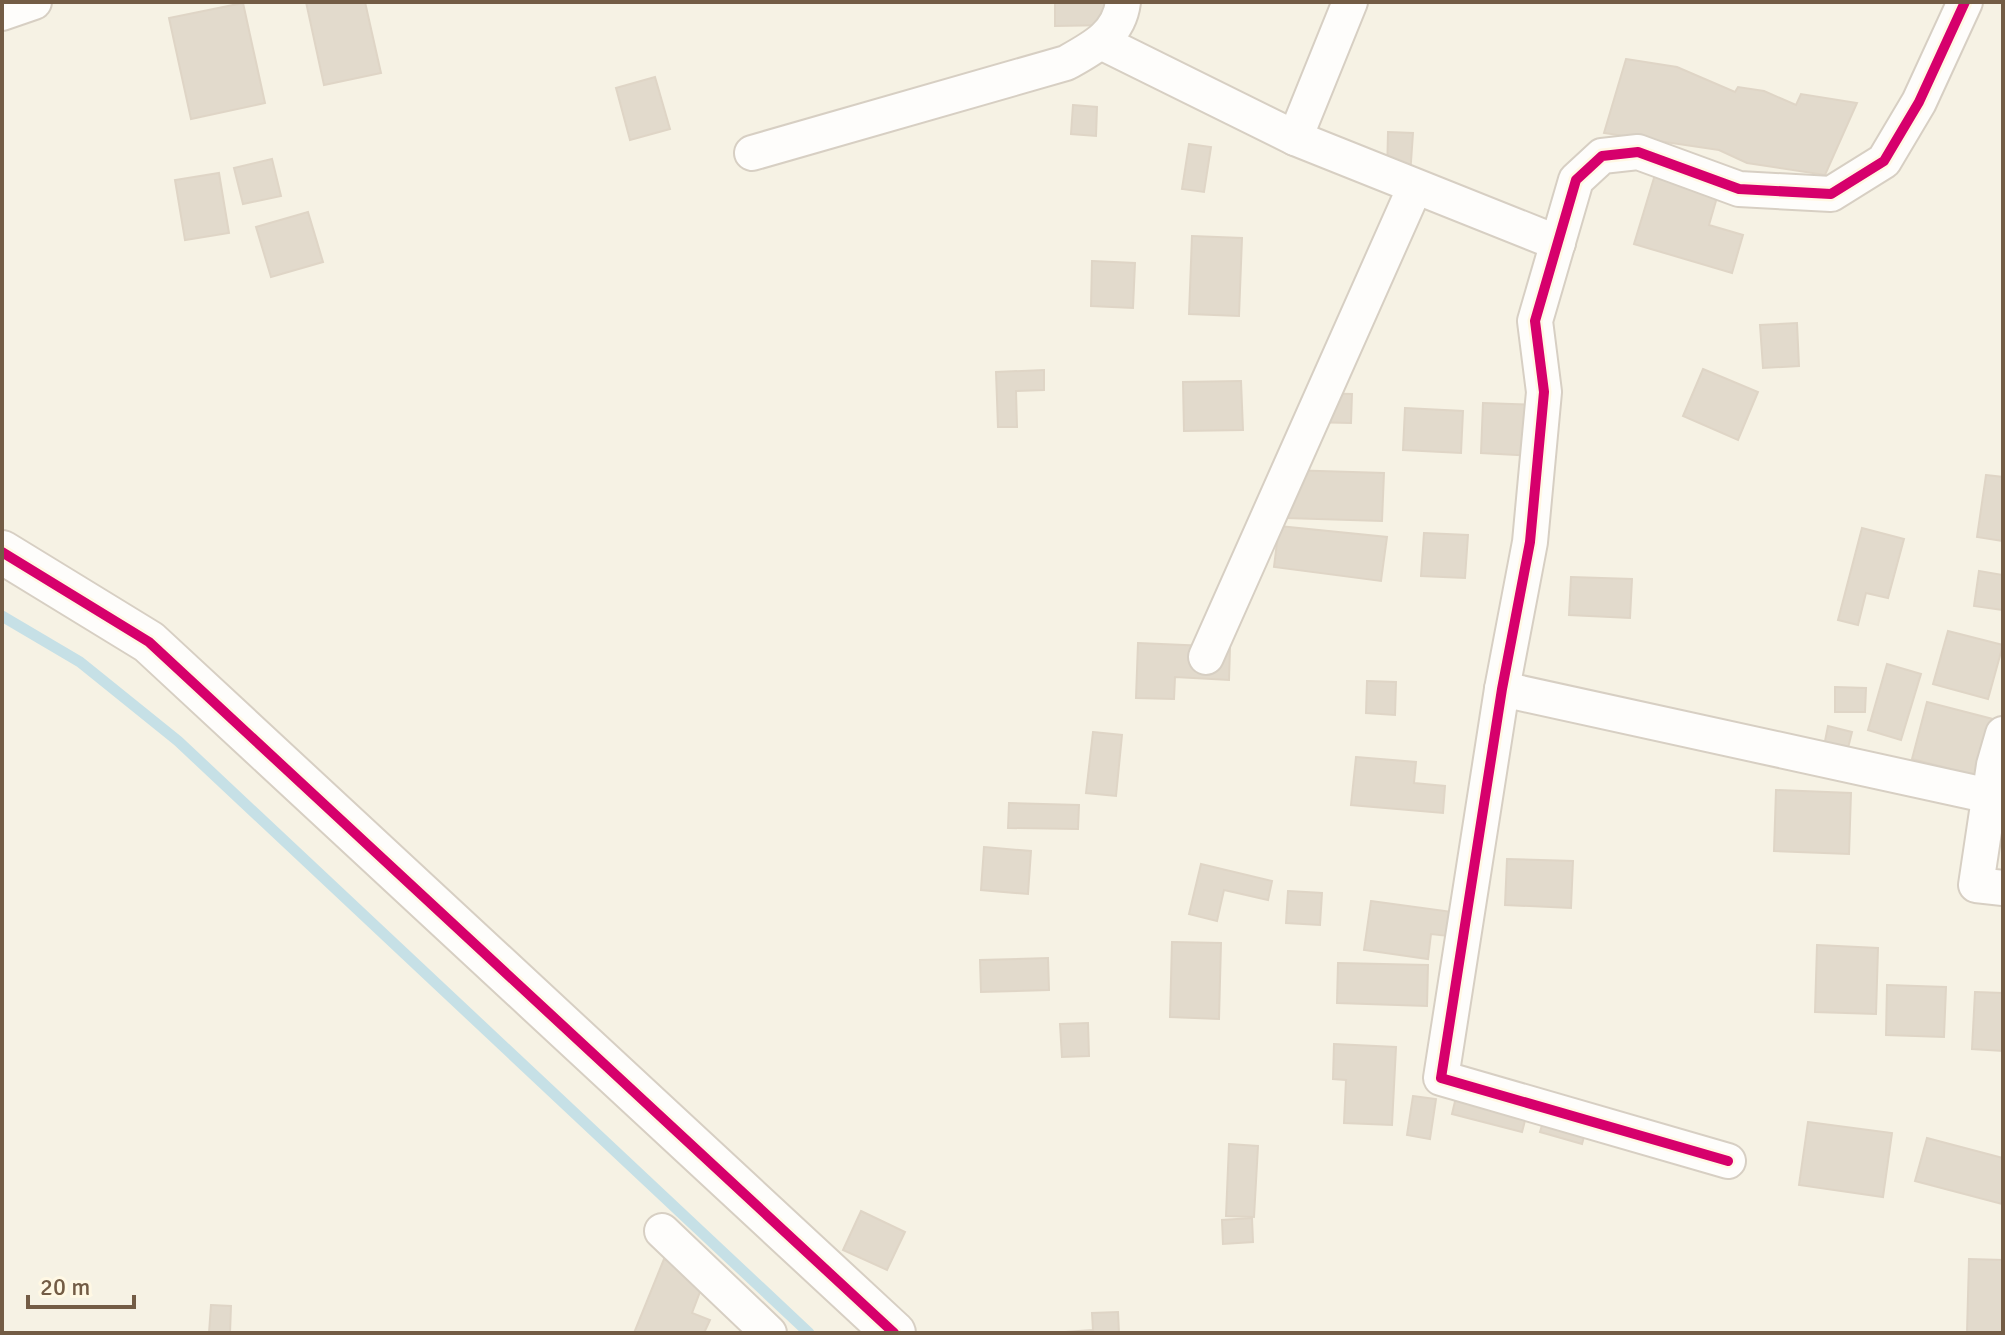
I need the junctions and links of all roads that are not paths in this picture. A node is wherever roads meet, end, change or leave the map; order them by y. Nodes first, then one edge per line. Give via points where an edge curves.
1 (34, 2) edge
2 (1123, 2) edge
3 (1350, 2) edge
4 (1965, 2) edge
5 (2, 13) edge
6 (1103, 43) junction
7 (1295, 138) junction
8 (752, 153) dead end
9 (1415, 187) junction
10 (1558, 243) junction
11 (2, 552) edge
12 (1206, 657) dead end
13 (1502, 689) junction
14 (1997, 766) edge
15 (2003, 888) edge
16 (1728, 1161) dead end
17 (662, 1231) dead end
18 (769, 1333) edge
19 (894, 1333) edge

1 - 5 street
2 - 6 street
3 - 7 street
4 - 10 street via 1919,102 1884,161 1831,194 1739,189 1638,152 1602,156 1576,180
6 - 7 street
6 - 8 street via 1066,63
7 - 9 street
9 - 10 street
9 - 12 street
10 - 13 street via 1535,321 1544,392 1530,542
11 - 19 street via 149,642
13 - 14 street
13 - 16 street via 1441,1078
14 - 15 street via 1976,885
17 - 18 street

